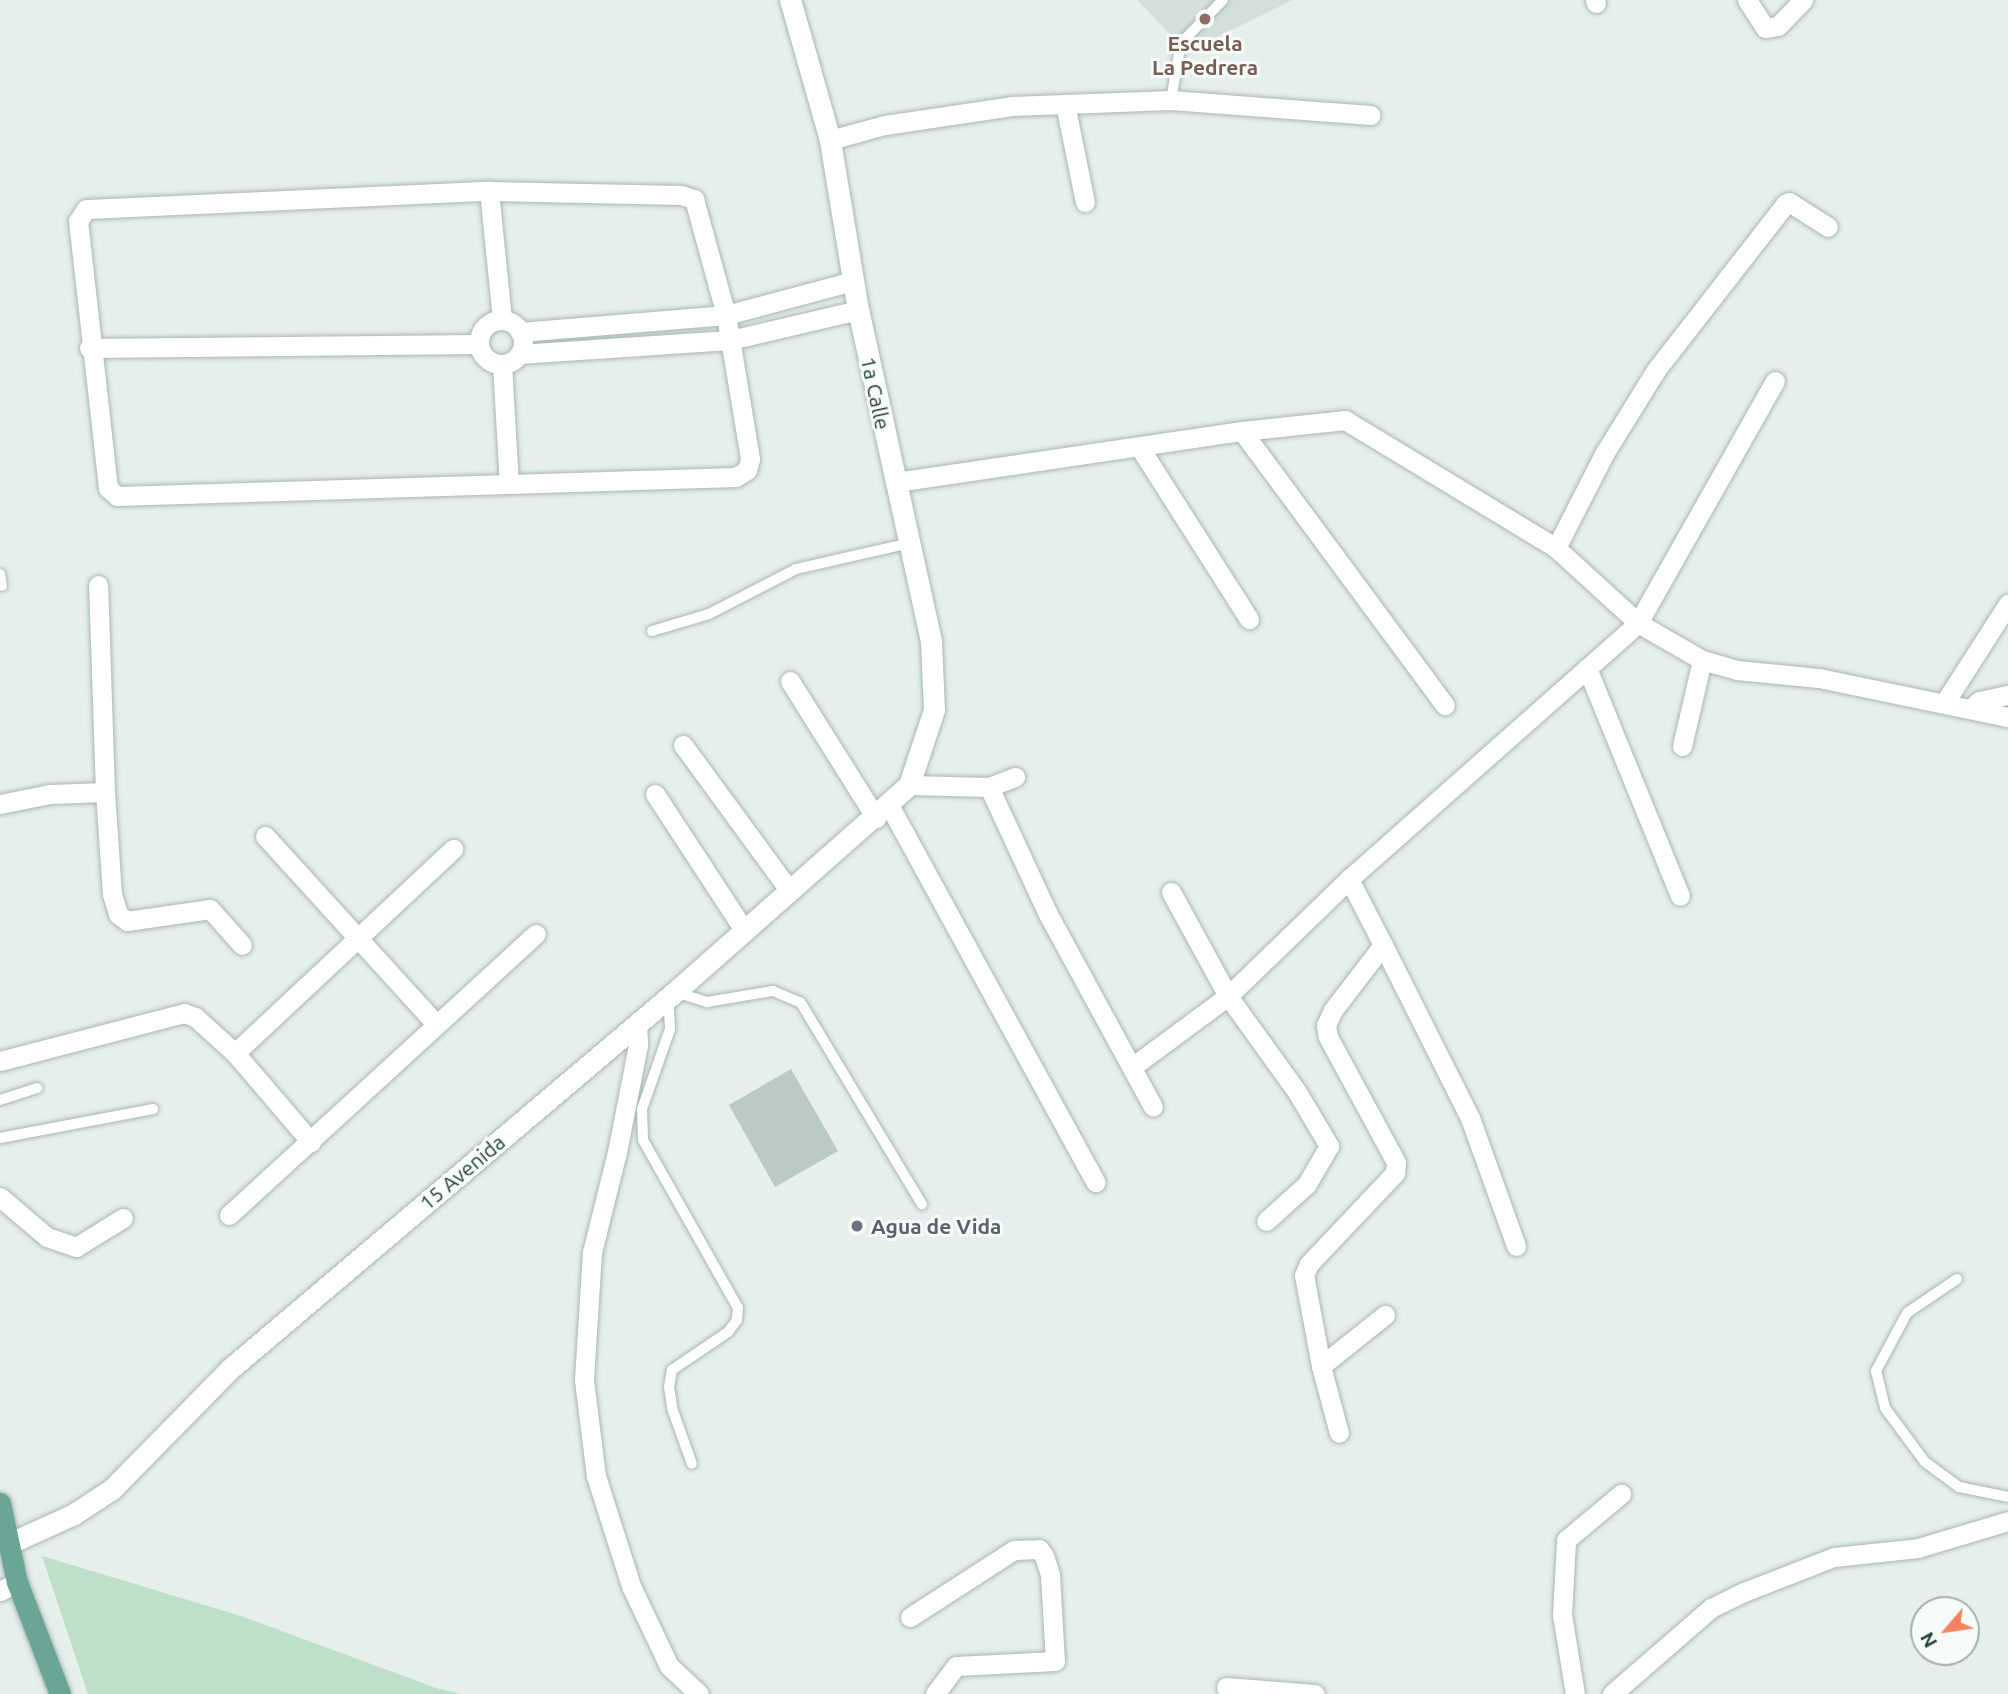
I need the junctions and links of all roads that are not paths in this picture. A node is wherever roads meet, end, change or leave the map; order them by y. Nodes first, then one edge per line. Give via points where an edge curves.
1 (790, 0) edge
2 (1223, 0) edge
3 (1748, 0) edge
4 (1803, 0) edge
5 (1171, 100) junction
6 (1065, 104) junction
7 (1370, 115) dead end
8 (830, 140) junction
9 (489, 191) junction
10 (1085, 202) dead end
11 (1828, 227) dead end
12 (853, 281) junction
13 (858, 310) junction
14 (726, 315) junction
15 (502, 319) junction
16 (520, 332) junction
17 (730, 340) junction
18 (478, 344) junction
19 (89, 348) junction
20 (510, 359) junction
21 (1775, 381) dead end
22 (1242, 431) junction
23 (1140, 448) junction
24 (896, 482) junction
25 (509, 484) junction
26 (910, 543) junction
27 (1556, 548) junction
28 (0, 574) edge
29 (98, 585) dead end
30 (2, 586) dead end
31 (2008, 604) edge
32 (1249, 619) dead end
33 (1638, 623) junction
34 (652, 631) dead end
35 (1702, 660) junction
36 (1587, 668) junction
37 (790, 681) dead end
38 (2008, 695) edge
39 (1945, 702) junction
40 (1445, 705) dead end
41 (1971, 709) junction
42 (2008, 717) edge
43 (683, 745) dead end
44 (1682, 746) dead end
45 (1015, 777) dead end
46 (909, 785) junction
47 (989, 787) junction
48 (105, 792) junction
49 (655, 794) dead end
50 (0, 804) edge
51 (883, 812) junction
52 (265, 836) dead end
53 (453, 849) dead end
54 (1349, 878) junction
55 (790, 891) junction
56 (1171, 892) dead end
57 (1680, 896) dead end
58 (744, 930) junction
59 (536, 934) dead end
60 (361, 938) junction
61 (242, 945) dead end
62 (1383, 945) junction
63 (671, 995) junction
64 (1228, 996) junction
65 (436, 1024) junction
66 (637, 1024) junction
67 (235, 1053) junction
68 (0, 1061) edge
69 (1132, 1067) junction
70 (37, 1088) dead end
71 (0, 1101) edge
72 (1153, 1107) dead end
73 (153, 1109) dead end
74 (0, 1138) edge
75 (311, 1142) junction
76 (1096, 1182) dead end
77 (0, 1197) edge
78 (922, 1204) dead end
79 (229, 1216) dead end
80 (123, 1218) dead end
81 (1266, 1221) dead end
82 (1516, 1246) dead end
83 (1957, 1279) dead end
84 (1385, 1315) dead end
85 (1321, 1366) junction
86 (1339, 1433) dead end
87 (692, 1464) dead end
88 (1621, 1494) dead end
89 (2008, 1497) edge
90 (0, 1503) edge
91 (2008, 1521) edge
92 (8, 1544) junction
93 (8, 1587) edge
94 (910, 1617) dead end
95 (1226, 1687) dead end
96 (60, 1694) edge
97 (699, 1694) edge
98 (935, 1694) edge
99 (1315, 1694) edge
100 (1575, 1694) edge
101 (1612, 1694) edge

1 - 8 street, 1a Calle
2 - 5 lane via 1181,43
3 - 4 street via 1765,29 1778,26
5 - 6 street
5 - 7 street
6 - 8 street via 1012,106 885,125
6 - 10 street
8 - 12 street, 1a Calle
9 - 14 street via 694,199
9 - 15 street
9 - 19 street via 86,209 78,221
11 - 27 street via 1789,202 1785,204 1657,370 1604,454
12 - 13 street, 1a Calle
12 - 14 street
13 - 17 street
13 - 24 street, 1a Calle
14 - 16 street
14 - 17 street
15 - 16 street
15 - 18 street via 482,329
16 - 20 street
17 - 20 street
17 - 25 street via 750,459 747,470 736,477
18 - 19 street
18 - 20 street via 484,356
19 - 25 street via 103,474 117,496
20 - 25 street
21 - 33 street
22 - 23 street
22 - 27 street via 1333,420 1354,423
22 - 40 street
23 - 24 street
23 - 32 street
24 - 26 street, 1a Calle
26 - 34 lane via 796,569 709,614
26 - 46 street, 1a Calle via 932,641 934,710
27 - 33 street
28 - 30 lane
29 - 48 street
31 - 39 street
33 - 35 street
33 - 36 street
35 - 39 street via 1737,670 1819,678
35 - 44 street
36 - 54 street
36 - 57 street
37 - 51 street
38 - 41 street via 1979,701
39 - 41 street
41 - 42 street
43 - 55 street
45 - 47 street
46 - 47 street
46 - 51 street, 15 Avenida
47 - 69 street via 1049,916
48 - 50 street via 50,794
48 - 61 street via 112,894 118,914 127,921 210,909
49 - 58 street
51 - 55 street, 15 Avenida
51 - 76 street
52 - 60 street
53 - 60 street
54 - 62 street
54 - 64 street
55 - 58 street, 15 Avenida
56 - 64 street
58 - 63 street, 15 Avenida
59 - 65 street
60 - 65 street
60 - 67 street
62 - 82 street via 1470,1118
62 - 85 street via 1326,1025 1328,1037 1394,1154 1395,1173 1309,1264 1304,1275
63 - 66 street, 15 Avenida
63 - 78 lane via 707,1002 773,991 801,1003
63 - 87 lane via 670,1030 642,1109 643,1140 738,1308 737,1320 728,1332 672,1370 668,1387 673,1412
64 - 69 street
64 - 81 street via 1297,1092 1329,1146 1307,1184
65 - 75 street
66 - 92 street, 15 Avenida via 231,1368 112,1489
66 - 97 street via 638,1045 617,1152 592,1252 584,1380 596,1476 631,1586 669,1666
67 - 68 street via 195,1017 184,1013
67 - 75 street
69 - 72 street
70 - 71 lane
73 - 74 lane
75 - 79 street
77 - 80 street via 47,1237 75,1247
83 - 89 lane via 1907,1313 1876,1371 1885,1408 1925,1462 1959,1487
84 - 85 street
85 - 86 street
88 - 100 street via 1566,1539 1562,1615
90 - 92 main road
91 - 101 street via 1918,1548 1834,1558 1744,1592 1711,1608
92 - 93 main road
93 - 96 main road
94 - 98 street via 1014,1550 1039,1549 1044,1556 1050,1574 1055,1661 956,1666
95 - 99 street

